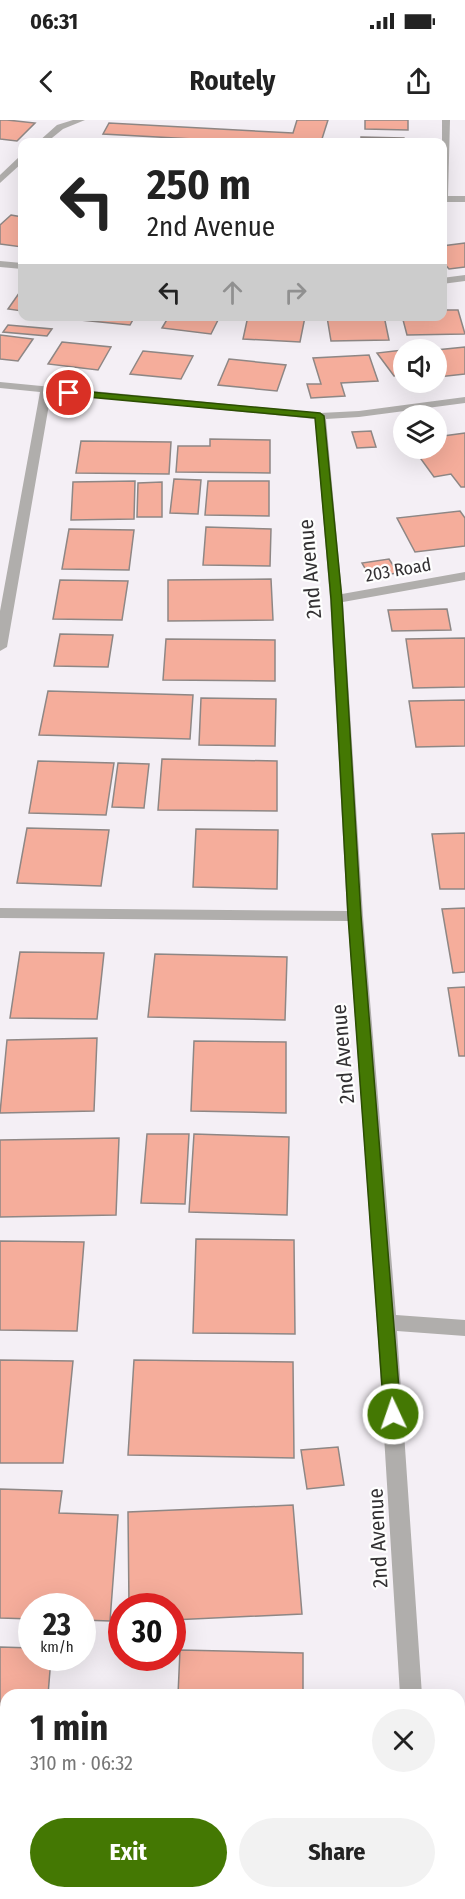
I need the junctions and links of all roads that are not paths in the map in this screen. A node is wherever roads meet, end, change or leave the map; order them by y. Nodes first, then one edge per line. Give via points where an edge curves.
1 (81, 120) edge
2 (446, 120) edge
3 (47, 138) edge
4 (445, 138) edge
5 (18, 166) edge
6 (0, 180) edge
7 (447, 199) edge
8 (465, 199) edge
9 (0, 264) edge
10 (18, 266) edge
11 (465, 278) edge
12 (447, 280) edge
13 (0, 386) edge
14 (46, 391) junction
15 (465, 400) edge
16 (320, 416) junction
17 (465, 576) edge
18 (336, 599) junction
19 (0, 647) edge
20 (0, 913) edge
21 (355, 916) junction
22 (387, 1322) junction
23 (465, 1328) edge
24 (410, 1689) edge

1 - 3 street via 60,127
2 - 4 street
5 - 6 street
7 - 8 street
9 - 10 street
11 - 12 street
13 - 14 street
14 - 16 street
14 - 19 street
15 - 16 street
16 - 18 street, 2nd Avenue
17 - 18 street, 203 Road
18 - 21 street, 2nd Avenue
20 - 21 street
21 - 22 street, 2nd Avenue
22 - 23 street
22 - 24 street, 2nd Avenue

